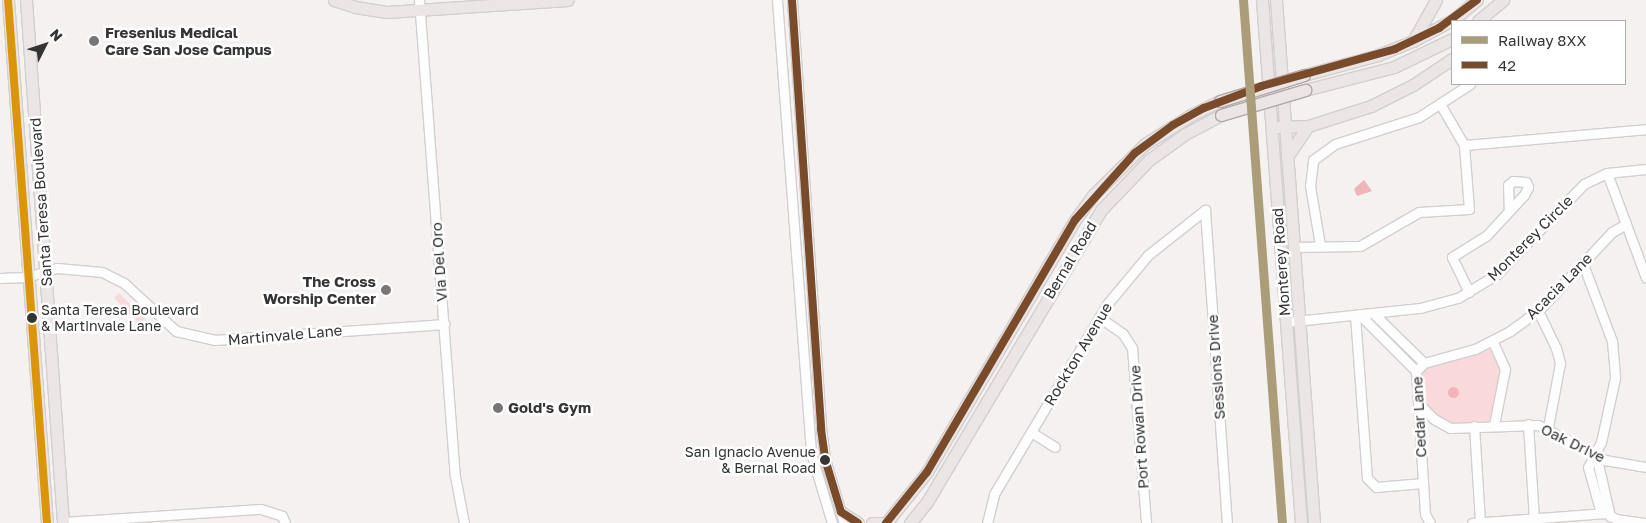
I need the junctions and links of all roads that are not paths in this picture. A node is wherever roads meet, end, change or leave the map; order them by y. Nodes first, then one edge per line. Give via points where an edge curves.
1 (8, 0) edge
2 (26, 0) edge
3 (334, 0) edge
4 (568, 0) edge
5 (777, 0) edge
6 (792, 0) edge
7 (1262, 0) edge
8 (1276, 0) edge
9 (1436, 0) edge
10 (1477, 0) edge
11 (1497, 2) edge
12 (419, 6) edge
13 (1485, 19) edge
14 (1452, 20) edge
15 (1451, 21) edge
16 (1451, 39) edge
17 (1413, 41) junction
18 (1451, 60) edge
19 (1468, 85) edge
20 (1440, 104) junction
21 (1308, 126) junction
22 (1271, 127) junction
23 (1285, 127) junction
24 (1646, 129) edge
25 (1464, 145) junction
26 (1287, 157) junction
27 (1646, 170) edge
28 (1607, 173) junction
29 (1205, 210) joint
30 (1509, 210) dead end
31 (1626, 224) junction
32 (1320, 245) junction
33 (1294, 247) junction
34 (1583, 264) junction
35 (46, 270) junction
36 (28, 277) junction
37 (0, 278) edge
38 (1646, 278) edge
39 (1469, 292) junction
40 (1538, 310) junction
41 (1374, 313) junction
42 (1357, 314) junction
43 (1099, 317) junction
44 (1299, 321) junction
45 (1286, 322) junction
46 (444, 324) junction
47 (1493, 342) junction
48 (803, 350) junction
49 (816, 353) junction
50 (1427, 362) junction
51 (1416, 371) junction
52 (1420, 404) junction
53 (1528, 424) junction
54 (1494, 425) junction
55 (1474, 426) junction
56 (1548, 428) junction
57 (1031, 432) junction
58 (1055, 447) dead end
59 (1596, 456) junction
60 (1646, 467) edge
61 (1423, 483) junction
62 (841, 512) junction
63 (1606, 514) junction
64 (1534, 519) junction
65 (47, 523) edge
66 (63, 523) edge
67 (285, 523) edge
68 (464, 523) edge
69 (832, 523) edge
70 (844, 523) edge
71 (858, 523) edge
72 (872, 523) edge
73 (884, 523) edge
74 (910, 523) edge
75 (987, 523) edge
76 (1146, 523) edge
77 (1227, 523) edge
78 (1301, 523) edge
79 (1314, 523) edge
80 (1430, 523) edge
81 (1476, 523) edge
82 (1646, 523) edge

1 - 36 main road, Santa Teresa Boulevard
2 - 35 main road, Santa Teresa Boulevard
3 - 12 main road via 387,12
4 - 12 main road
5 - 48 street
6 - 49 street
7 - 22 main road, Monterey Road
8 - 23 main road, Monterey Road
9 - 17 main road
10 - 14 main road, Bernal Road
11 - 13 main road
12 - 46 street, Via Del Oro
15 - 17 main road, Bernal Road
16 - 74 main road, Bernal Road, bridge via 1394,67 1221,115 1156,154 1122,185 1101,210 927,502
17 - 73 main road, Bernal Road, bridge via 1378,55 1220,101 1158,135 1123,163 1075,220 927,472
18 - 21 main road via 1385,100
19 - 20 street
20 - 25 street
20 - 32 street via 1390,128 1335,144 1314,160 1310,186
21 - 23 main road
21 - 26 main road
22 - 23 main road
22 - 45 main road, Monterey Road
23 - 26 main road, Monterey Road
24 - 25 street
25 - 32 street via 1469,209 1419,212 1360,246 1335,248
26 - 33 main road, Monterey Road
27 - 28 street, Monterey Circle
28 - 31 street
28 - 39 street, Monterey Circle via 1584,184 1498,274
29 - 43 street, Rockton Avenue via 1148,254
29 - 77 street, Sessions Drive
30 - 39 street via 1481,241 1452,257
31 - 34 street, Acacia Lane via 1612,232
31 - 38 street
32 - 33 street
33 - 44 main road, Monterey Road
34 - 40 street, Acacia Lane
34 - 59 street via 1612,341 1615,378
35 - 36 street, Martinvale Lane
35 - 46 street, Martinvale Lane via 102,272 124,282 176,331 215,340
35 - 66 main road, Santa Teresa Boulevard
36 - 37 street, Martinvale Lane
36 - 65 main road, Santa Teresa Boulevard
39 - 41 street, Monterey Circle via 1433,306
40 - 47 street, Acacia Lane
40 - 56 street via 1560,364
41 - 42 street, Monterey Circle
41 - 50 street
42 - 44 street, Monterey Circle
42 - 51 street
42 - 61 street via 1367,478 1376,486
43 - 57 street, Rockton Avenue
43 - 76 street, Port Rowan Drive via 1123,334 1132,348
44 - 45 street, Monterey Circle
44 - 79 main road, Monterey Road
45 - 78 main road, Monterey Road
46 - 68 street, Via Del Oro via 455,476
47 - 50 street, Acacia Lane
47 - 54 street via 1505,369
48 - 49 street
48 - 69 street via 812,461
49 - 62 street via 825,459
50 - 51 street, Cedar Lane
51 - 52 street, Cedar Lane
52 - 55 street, Oak Drive via 1434,419 1450,428
52 - 61 street, Cedar Lane
53 - 54 street, Oak Drive
53 - 56 street, Oak Drive
53 - 64 street
54 - 55 street, Oak Drive
55 - 81 street
56 - 59 street, Oak Drive
57 - 58 street
57 - 75 street, Rockton Avenue via 994,494
59 - 60 street, Oak Drive via 1619,464
59 - 63 street
61 - 80 street via 1425,514
62 - 70 street
62 - 71 main road
63 - 64 street
63 - 82 street
64 - 81 street
66 - 67 street via 261,509 282,516
72 - 73 main road

